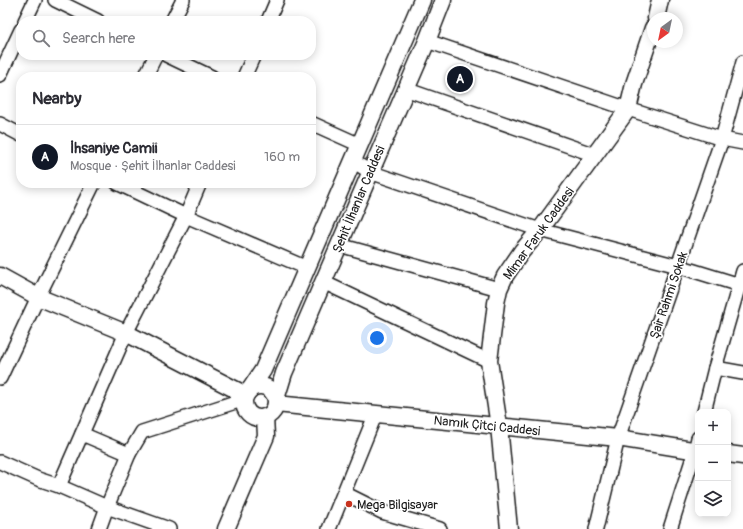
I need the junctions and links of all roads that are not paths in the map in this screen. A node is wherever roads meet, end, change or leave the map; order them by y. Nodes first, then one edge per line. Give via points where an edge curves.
1 (35, 0) edge
2 (55, 0) edge
3 (183, 0) edge
4 (277, 0) edge
5 (422, 0) edge
6 (443, 0) edge
7 (660, 0) edge
8 (657, 12) edge
9 (27, 16) edge
10 (88, 16) edge
11 (175, 16) edge
12 (270, 16) edge
13 (427, 40) junction
14 (16, 41) edge
15 (647, 46) edge
16 (154, 60) edge
17 (176, 60) edge
18 (252, 60) edge
19 (743, 62) edge
20 (148, 72) edge
21 (202, 72) edge
22 (246, 72) edge
23 (0, 75) edge
24 (405, 89) junction
25 (628, 109) junction
26 (0, 124) edge
27 (316, 125) edge
28 (16, 132) edge
29 (722, 139) junction
30 (743, 144) edge
31 (360, 145) junction
32 (595, 155) junction
33 (353, 161) junction
34 (370, 172) junction
35 (92, 188) edge
36 (127, 188) edge
37 (198, 188) edge
38 (186, 216) junction
39 (540, 230) junction
40 (339, 245) junction
41 (678, 266) junction
42 (307, 268) junction
43 (743, 272) edge
44 (0, 276) edge
45 (323, 282) junction
46 (741, 285) edge
47 (499, 289) junction
48 (38, 297) junction
49 (126, 333) junction
50 (489, 361) junction
51 (715, 368) junction
52 (743, 373) edge
53 (0, 378) edge
54 (247, 395) junction
55 (276, 401) junction
56 (705, 409) edge
57 (376, 413) junction
58 (265, 417) junction
59 (499, 426) junction
60 (82, 434) junction
61 (618, 438) junction
62 (695, 447) edge
63 (695, 453) edge
64 (129, 454) junction
65 (731, 454) edge
66 (743, 456) edge
67 (0, 462) edge
68 (59, 486) junction
69 (344, 493) junction
70 (107, 507) junction
71 (436, 528) edge
72 (99, 529) edge
73 (169, 529) edge
74 (226, 529) edge
75 (329, 529) edge
76 (509, 529) edge
77 (596, 529) edge
78 (670, 529) edge

1 - 9 street
2 - 10 street
3 - 11 street
4 - 12 street
5 - 31 street, Şehit İlhanlar Caddesi
6 - 13 street, Şehit İlhanlar Caddesi
7 - 8 street
13 - 24 street, Şehit İlhanlar Caddesi
13 - 25 street
14 - 23 street
15 - 25 street, Mimar Faruk Caddesi
16 - 20 street
17 - 21 street
18 - 22 street
19 - 29 street, Şair Rahmi Sokak
24 - 32 street
24 - 34 street, Şehit İlhanlar Caddesi
25 - 29 street
25 - 32 street, Mimar Faruk Caddesi
26 - 28 street
27 - 31 street
29 - 30 street
29 - 41 street, Şair Rahmi Sokak
31 - 33 street, Şehit İlhanlar Caddesi
32 - 39 street, Mimar Faruk Caddesi
33 - 34 street
33 - 42 street, Şehit İlhanlar Caddesi
34 - 39 street
34 - 40 street, Şehit İlhanlar Caddesi
35 - 48 street
36 - 38 street
37 - 38 street
38 - 42 street
38 - 49 street
39 - 41 street
39 - 47 street, Mimar Faruk Caddesi via 522,251
40 - 45 street, Şehit İlhanlar Caddesi
40 - 47 street
41 - 46 street
41 - 61 street, Şair Rahmi Sokak
42 - 54 street, Şehit İlhanlar Caddesi via 263,370
43 - 46 street
44 - 48 street
45 - 50 street
45 - 55 street, Şehit İlhanlar Caddesi via 284,372
46 - 51 street
47 - 50 street, Mimar Faruk Caddesi
48 - 49 street
48 - 53 street
49 - 54 street
49 - 60 street
50 - 59 street, Mimar Faruk Caddesi
51 - 52 street
51 - 56 street
54 - 55 street via 256,387 264,387 271,391
54 - 58 street via 246,408 252,415
54 - 64 street via 142,432
55 - 57 street, Namık Çitci Caddesi
55 - 58 street via 275,408
57 - 59 street, Namık Çitci Caddesi
57 - 69 street
58 - 74 street via 266,436
59 - 61 street, Namık Çitci Caddesi
59 - 76 street, Mimar Faruk Caddesi
60 - 64 street
60 - 68 street
61 - 62 street, Namık Çitci Caddesi
61 - 77 street, Şair Rahmi Sokak
63 - 78 street
64 - 70 street
65 - 66 street
67 - 68 street
68 - 70 street
69 - 71 street via 382,512
69 - 75 street
70 - 72 street
70 - 73 street

